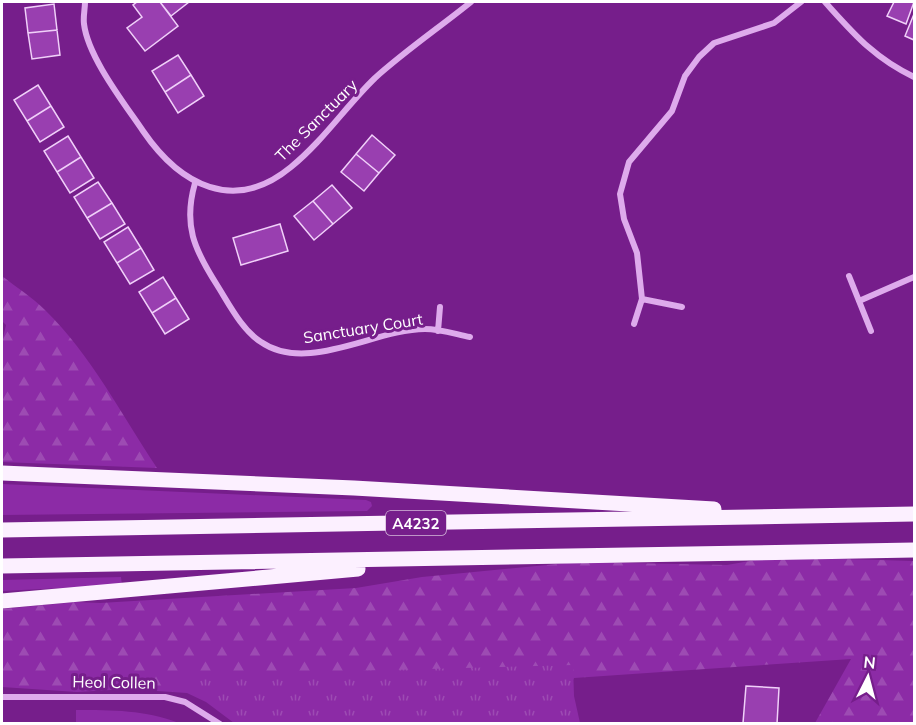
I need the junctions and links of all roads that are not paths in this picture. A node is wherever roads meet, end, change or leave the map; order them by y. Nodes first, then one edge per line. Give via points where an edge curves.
1 (85, 2) edge
2 (471, 2) edge
3 (801, 2) edge
4 (825, 2) edge
5 (915, 77) edge
6 (195, 183) junction
7 (849, 276) dead end
8 (915, 277) edge
9 (642, 299) junction
10 (859, 301) junction
11 (440, 307) dead end
12 (682, 307) dead end
13 (634, 324) dead end
14 (438, 331) junction
15 (871, 331) dead end
16 (470, 337) dead end
17 (2, 473) edge
18 (915, 514) edge
19 (830, 516) junction
20 (2, 530) edge
21 (915, 550) edge
22 (480, 558) junction
23 (2, 566) edge
24 (2, 600) edge
25 (2, 697) edge
26 (220, 723) edge

1 - 6 street, The Sanctuary via 84,24 92,49 156,149
2 - 6 street, The Sanctuary via 375,79 299,159 265,185 235,191
3 - 9 street via 774,23 714,43 685,76 672,111 629,162 620,194 624,219 637,253
4 - 5 street via 868,50
6 - 14 street, Sanctuary Court via 188,208 199,256 235,314 260,342 277,350 312,353 407,331
7 - 10 street
8 - 10 street
9 - 12 street
9 - 13 street
10 - 15 street
11 - 14 street, Sanctuary Court
14 - 16 street, Sanctuary Court
17 - 19 main road via 354,488
18 - 19 main road, A4232
19 - 20 main road, A4232
21 - 22 main road, A4232
22 - 23 main road, A4232
22 - 24 main road
25 - 26 street, Heol Collen via 165,697 185,702

